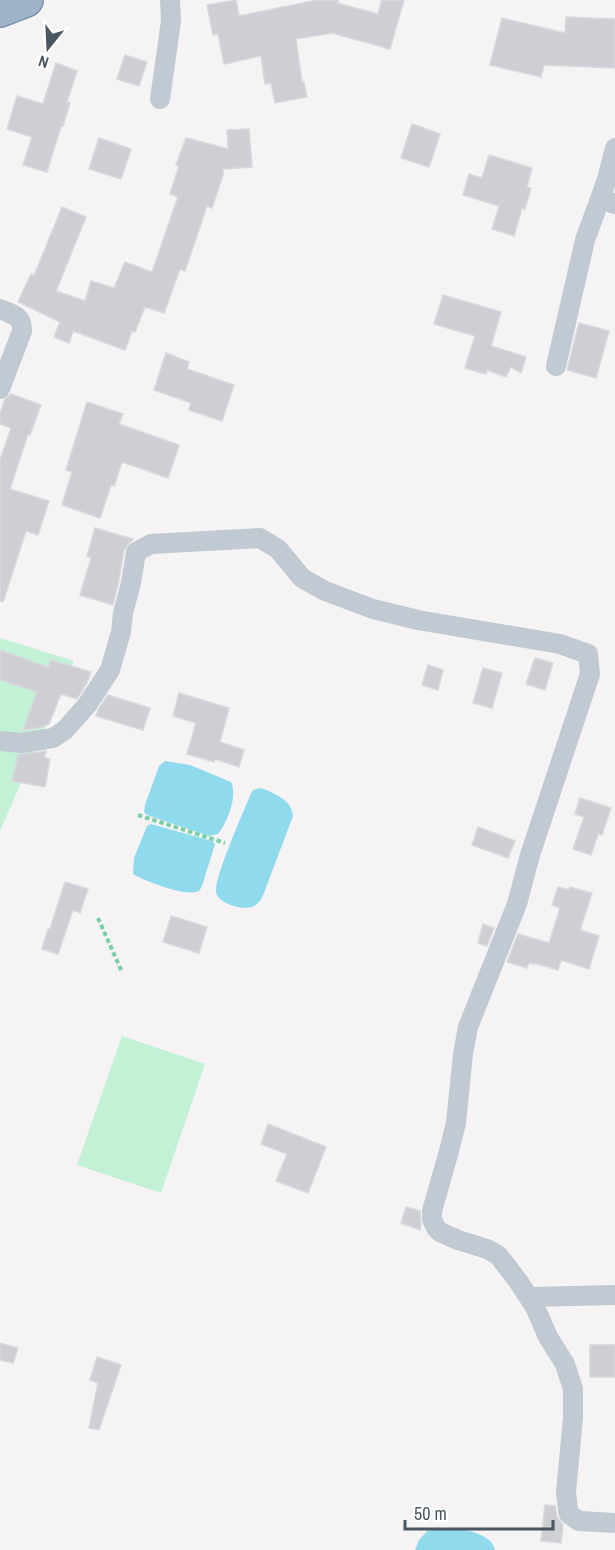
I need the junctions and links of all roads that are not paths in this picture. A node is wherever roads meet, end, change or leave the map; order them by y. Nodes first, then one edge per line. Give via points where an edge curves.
1 (26, 0) edge
2 (170, 0) edge
3 (0, 10) edge
4 (160, 99) dead end
5 (615, 148) edge
6 (608, 202) edge
7 (0, 309) edge
8 (556, 366) dead end
9 (0, 389) edge
10 (0, 741) edge
11 (615, 1295) edge
12 (530, 1297) junction
13 (615, 1523) edge

1 - 3 highway
2 - 4 street via 171,21
5 - 6 street via 607,179
6 - 8 street via 585,240
7 - 9 street via 22,323
10 - 12 street via 21,743 53,738 87,705 110,670 136,552 152,544 260,538 278,549 302,578 373,609 560,644 588,654 590,674 533,846 518,904 468,1027 456,1122 432,1210 432,1219 440,1232 498,1255
11 - 12 street
12 - 13 street via 565,1364 573,1389 568,1510 579,1521

